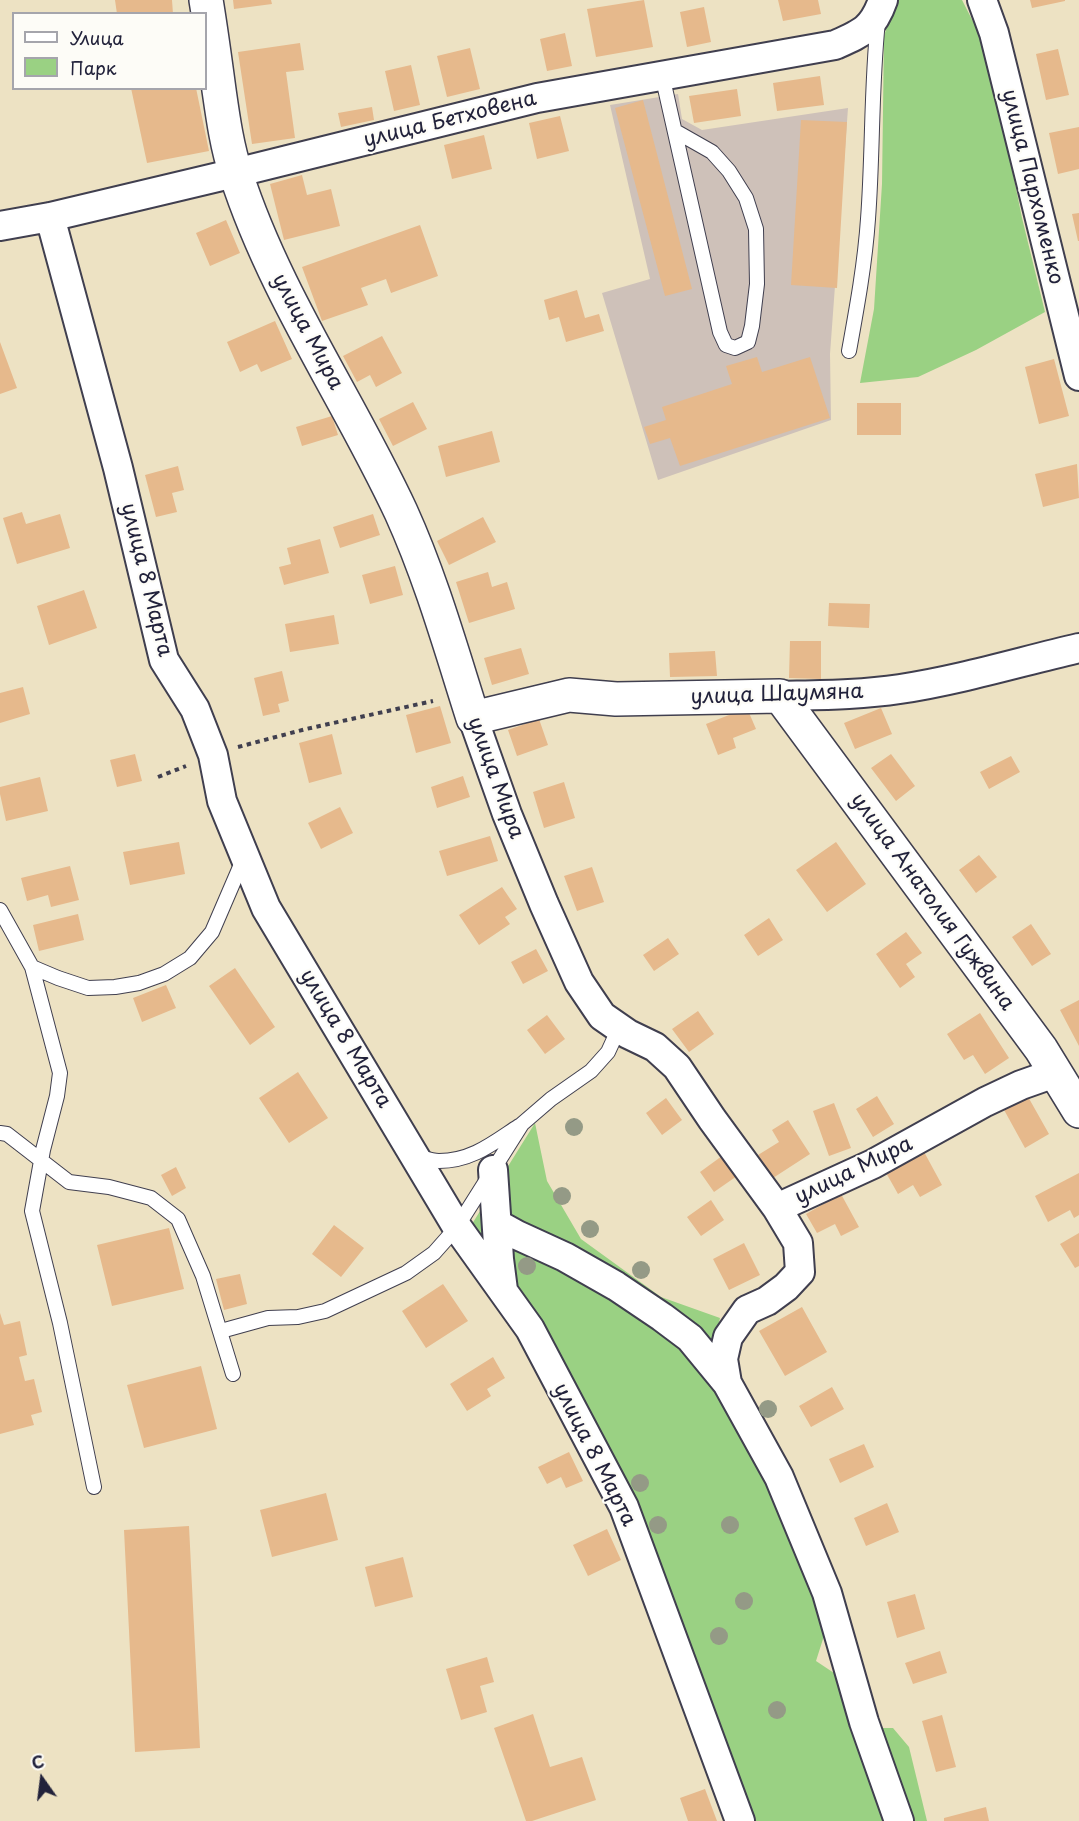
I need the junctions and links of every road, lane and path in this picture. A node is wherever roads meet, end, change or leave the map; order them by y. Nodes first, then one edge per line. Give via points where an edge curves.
1 (206, 0) edge
2 (981, 0) edge
3 (881, 5) edge
4 (850, 38) junction
5 (875, 54) junction
6 (662, 75) junction
7 (675, 131) junction
8 (235, 173) junction
9 (50, 217) junction
10 (0, 226) edge
11 (849, 351) dead end
12 (1079, 376) edge
13 (1079, 648) edge
14 (780, 696) junction
15 (433, 701) dead end
16 (473, 718) junction
17 (213, 755) junction
18 (158, 777) dead end
19 (245, 856) junction
20 (0, 910) edge
21 (32, 967) junction
22 (619, 1028) junction
23 (1055, 1073) junction
24 (1079, 1111) edge
25 (522, 1124) junction
26 (0, 1133) edge
27 (414, 1155) junction
28 (41, 1159) junction
29 (493, 1170) junction
30 (777, 1208) junction
31 (497, 1224) junction
32 (458, 1227) junction
33 (504, 1292) junction
34 (221, 1331) junction
35 (233, 1374) dead end
36 (727, 1383) junction
37 (94, 1487) dead end
38 (740, 1821) edge
39 (899, 1821) edge

1 - 8 street, улица Мира
2 - 12 street, улица Пархоменко via 994,33
3 - 4 street, улица Бетховена via 870,26
3 - 5 lane
4 - 5 lane via 867,44
4 - 6 street, улица Бетховена via 820,48
5 - 11 lane via 868,219
6 - 7 lane
6 - 8 street, улица Бетховена via 537,98
7 - 7 lane via 712,152 729,171 746,198 756,229 757,284 752,326 748,342 735,348 726,345 720,332
8 - 9 street, улица Бетховена
8 - 16 street, улица Мира via 287,298 401,513 436,600
9 - 10 street, улица Бетховена
9 - 17 street, улица 8 Марта via 118,468 164,660 195,709
13 - 14 street, улица Шаумяна via 947,681 898,689
14 - 16 street, улица Шаумяна via 616,699 569,695
14 - 23 street, улица Анатолия Гужвина
15 - 17 path via 252,742
16 - 22 street, улица Мира via 511,824 579,982 602,1016
17 - 18 path
17 - 19 street, улица 8 Марта via 222,801
19 - 21 lane via 212,932 190,958 164,974 139,983 88,988
19 - 27 street, улица 8 Марта via 266,908
20 - 21 lane
21 - 28 lane via 60,1073
22 - 25 lane via 608,1052 591,1071
22 - 30 street, улица Мира via 655,1047 677,1067
23 - 24 street, улица Анатолия Гужвина
23 - 30 street, улица Мира via 1021,1085 873,1164
25 - 27 lane via 469,1157 437,1161
25 - 29 lane
26 - 28 lane
27 - 32 street, улица 8 Марта
28 - 34 lane via 69,1182 151,1198 178,1219
28 - 37 lane via 32,1211
29 - 31 street
29 - 32 lane
30 - 36 street via 798,1243 800,1272 767,1301 747,1310 728,1337 723,1359
31 - 33 street
31 - 36 street via 565,1257 634,1298 690,1338
32 - 33 street, улица 8 Марта
32 - 34 lane via 434,1253 406,1273 326,1311 268,1318
33 - 38 street, улица 8 Марта via 531,1329 624,1508
34 - 35 lane
36 - 39 street via 779,1477 827,1593 864,1722

